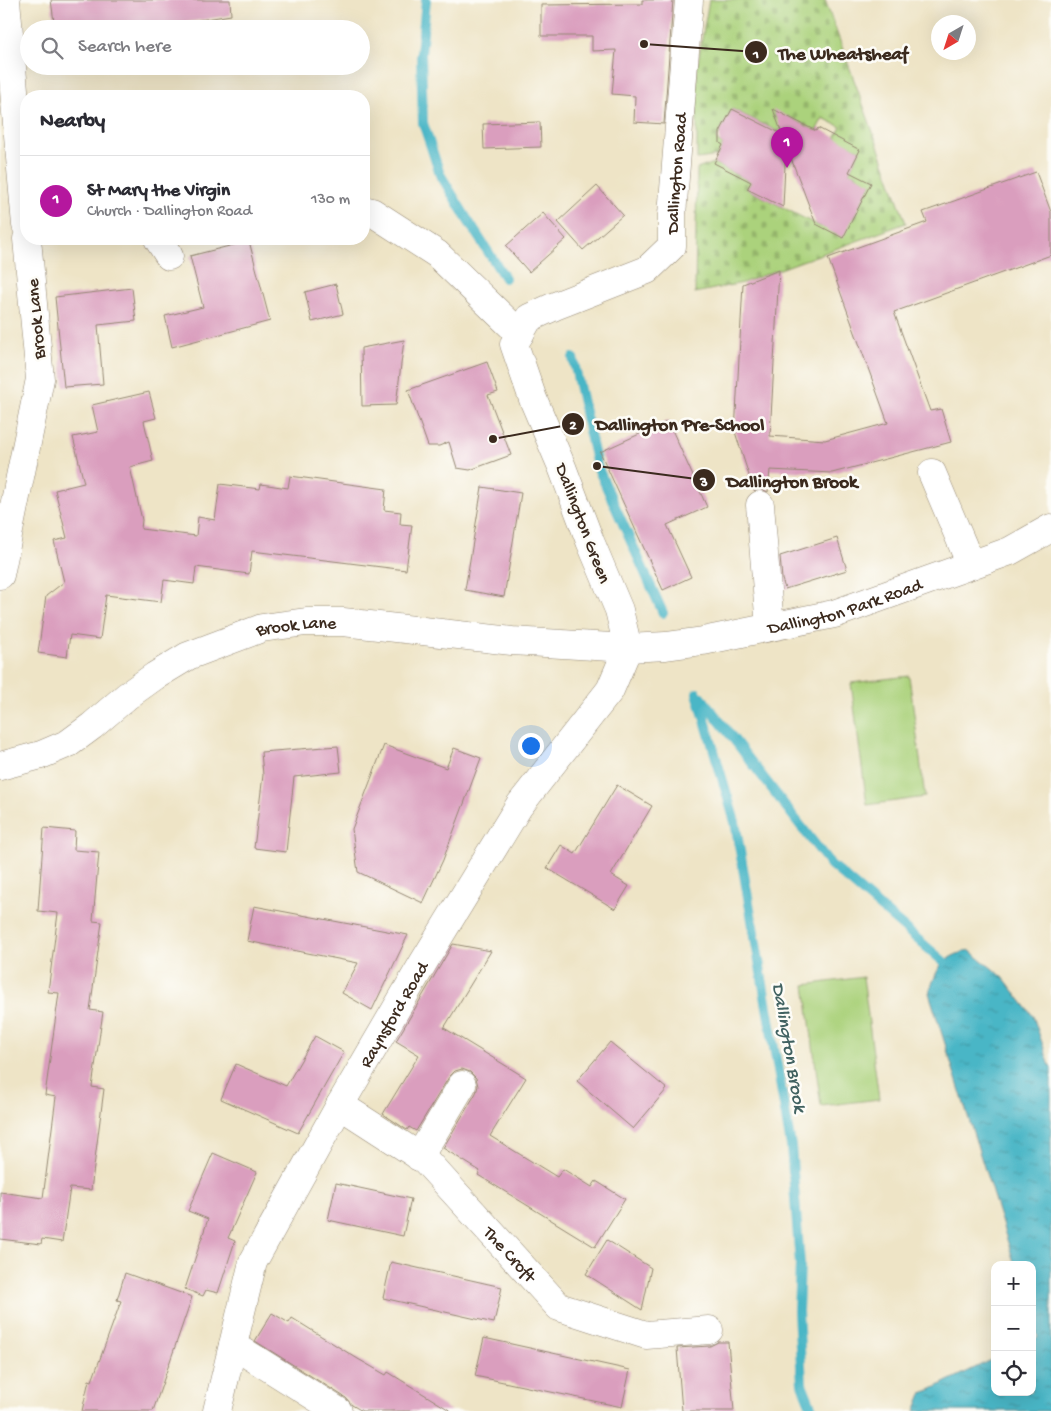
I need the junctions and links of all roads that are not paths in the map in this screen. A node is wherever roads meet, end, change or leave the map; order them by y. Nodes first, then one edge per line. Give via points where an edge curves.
1 (6, 0) edge
2 (689, 0) edge
3 (20, 123) edge
4 (370, 212) edge
5 (29, 245) edge
6 (525, 326) junction
7 (932, 473) dead end
8 (760, 505) dead end
9 (1051, 528) edge
10 (971, 565) junction
11 (0, 575) edge
12 (770, 627) junction
13 (628, 648) junction
14 (0, 766) edge
15 (462, 1085) dead end
16 (340, 1105) junction
17 (419, 1157) junction
18 (709, 1330) dead end
19 (234, 1345) junction
20 (217, 1411) edge
21 (338, 1411) edge

1 - 3 street
2 - 6 street, Dallington Road via 672,246 647,270 555,306
4 - 6 street via 437,254
5 - 11 street, Brook Lane via 40,379
6 - 13 street, Dallington Green via 514,344 533,399 619,610
7 - 10 street
8 - 12 street
9 - 10 street, Dallington Park Road via 1010,551
10 - 12 street, Dallington Park Road via 834,614
12 - 13 street, Dallington Park Road via 702,641
13 - 14 street, Brook Lane via 512,641 343,622 306,622 262,628 188,656 127,696 68,743 41,755
13 - 16 street, Raynsford Road via 610,690 519,806
15 - 17 street
16 - 17 street, The Croft
16 - 19 street, Raynsford Road via 254,1262
17 - 18 street, The Croft via 559,1307 646,1336
19 - 20 street, Raynsford Road
19 - 21 street

